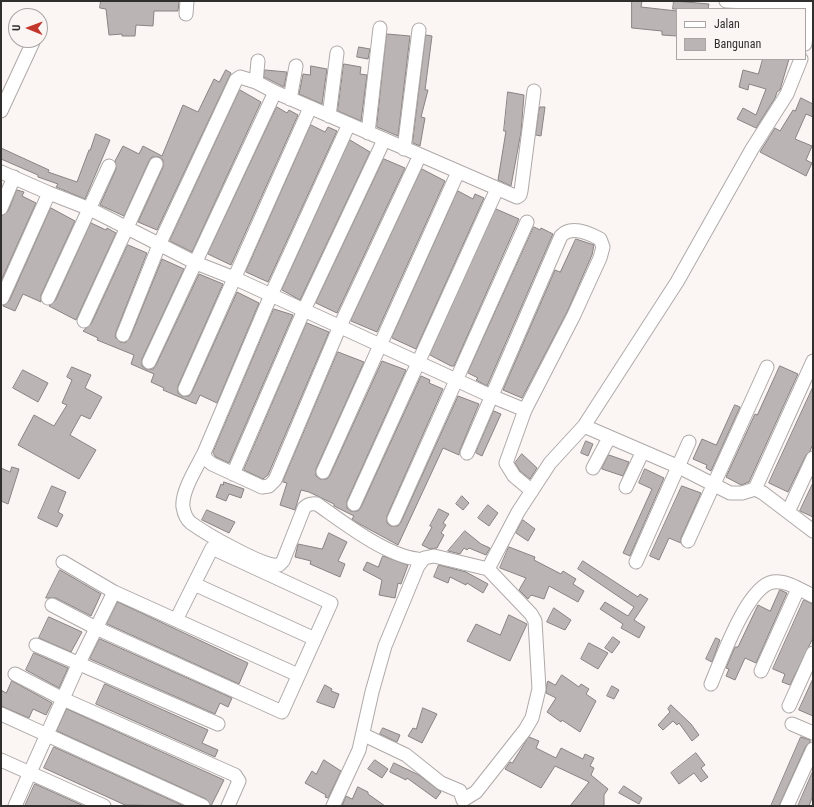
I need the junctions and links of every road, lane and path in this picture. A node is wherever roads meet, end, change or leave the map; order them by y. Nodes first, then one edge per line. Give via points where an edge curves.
1 (726, 1) edge
2 (811, 5) edge
3 (380, 28) dead end
4 (419, 30) dead end
5 (806, 38) edge
6 (30, 48) edge
7 (337, 53) dead end
8 (801, 60) edge
9 (258, 61) dead end
10 (296, 66) dead end
11 (256, 82) junction
12 (534, 91) dead end
13 (275, 92) junction
14 (290, 99) junction
15 (310, 108) junction
16 (1, 111) edge
17 (329, 116) junction
18 (349, 124) junction
19 (368, 133) junction
20 (384, 140) junction
21 (404, 148) junction
22 (420, 155) junction
23 (156, 164) dead end
24 (109, 166) dead end
25 (1, 172) edge
26 (458, 172) junction
27 (14, 177) junction
28 (497, 189) junction
29 (49, 193) junction
30 (1, 208) edge
31 (90, 209) junction
32 (527, 222) dead end
33 (127, 228) junction
34 (159, 245) junction
35 (196, 263) junction
36 (234, 278) junction
37 (271, 295) junction
38 (2, 298) dead end
39 (48, 298) dead end
40 (304, 310) junction
41 (84, 320) dead end
42 (340, 326) junction
43 (123, 335) dead end
44 (380, 345) junction
45 (813, 361) edge
46 (149, 362) dead end
47 (418, 362) junction
48 (767, 367) dead end
49 (457, 380) junction
50 (185, 389) dead end
51 (491, 396) junction
52 (526, 410) junction
53 (584, 426) junction
54 (609, 438) junction
55 (690, 442) dead end
56 (642, 452) junction
57 (204, 453) junction
58 (467, 453) dead end
59 (813, 458) edge
60 (679, 467) junction
61 (594, 468) dead end
62 (323, 472) dead end
63 (233, 474) junction
64 (714, 485) junction
65 (626, 487) dead end
66 (755, 490) junction
67 (532, 491) junction
68 (354, 504) dead end
69 (788, 512) junction
70 (394, 520) dead end
71 (813, 531) edge
72 (688, 541) dead end
73 (63, 562) dead end
74 (636, 562) dead end
75 (418, 566) junction
76 (488, 569) junction
77 (194, 584) junction
78 (798, 589) junction
79 (114, 592) junction
80 (813, 596) edge
81 (52, 604) dead end
82 (176, 620) junction
83 (96, 628) junction
84 (314, 639) junction
85 (36, 645) dead end
86 (813, 653) edge
87 (78, 665) junction
88 (761, 671) dead end
89 (15, 674) dead end
90 (298, 675) junction
91 (711, 684) dead end
92 (63, 699) junction
93 (789, 706) dead end
94 (1, 714) edge
95 (218, 724) dead end
96 (792, 724) dead end
97 (813, 734) edge
98 (46, 735) junction
99 (364, 735) junction
100 (813, 749) edge
101 (1, 760) edge
102 (29, 773) junction
103 (15, 806) edge
104 (104, 806) edge
105 (203, 806) edge
106 (228, 806) edge
107 (333, 806) edge
108 (787, 806) edge

1 - 2 street
2 - 5 street
3 - 19 street
4 - 21 street
6 - 16 street
7 - 17 street
8 - 53 street via 787,94 752,149 677,282
9 - 11 street
10 - 14 street
11 - 13 street
11 - 34 street via 242,77 236,80
12 - 28 street via 520,195 515,197
13 - 14 street
13 - 35 street
14 - 15 street
15 - 17 street
15 - 36 street
17 - 18 street
18 - 19 street
18 - 37 street
19 - 20 street
20 - 21 street
20 - 40 street
21 - 22 street
22 - 26 street
22 - 42 street
23 - 33 street
24 - 31 street
25 - 27 street
26 - 28 street
26 - 44 street
27 - 29 street
27 - 30 street
28 - 47 street
29 - 31 street
29 - 38 street
31 - 33 street
31 - 39 street
32 - 49 street
33 - 34 street
33 - 41 street
34 - 35 street
34 - 43 street
35 - 36 street
35 - 46 street
36 - 37 street
36 - 50 street
37 - 40 street
37 - 57 street
40 - 42 street
40 - 63 street
42 - 44 street
42 - 63 street via 276,480 269,486 262,487
44 - 47 street
44 - 62 street
45 - 66 street
47 - 49 street
47 - 68 street
48 - 64 street
49 - 51 street
49 - 70 street
51 - 52 street
51 - 52 street via 561,236 566,231 573,230 597,238 603,243 601,254 574,315
51 - 58 street
52 - 67 street via 506,463 514,476
53 - 54 street
53 - 67 street via 550,463
54 - 56 street
54 - 61 street
55 - 60 street
56 - 60 street
56 - 65 street
57 - 63 street via 208,462
57 - 75 street via 183,498 184,512 191,522 239,551 270,565 279,565 304,508 317,504 381,545 417,559
59 - 69 street
60 - 64 street
60 - 74 street
64 - 66 street via 730,493
64 - 72 street
66 - 69 street
67 - 76 street
69 - 71 street
73 - 79 street
75 - 76 street via 424,558 434,556
75 - 99 street via 386,646 372,692
76 - 99 street via 535,621 539,689 535,711 525,730 476,792 463,800 460,792 441,783 406,755
77 - 82 street
77 - 84 street
77 - 84 street via 212,548 331,602
78 - 80 street
78 - 88 street
78 - 91 street via 785,583 772,582 754,595 745,609
79 - 82 street
79 - 83 street
81 - 83 street
82 - 90 street
83 - 87 street
83 - 90 street via 282,712
84 - 90 street
85 - 87 street
86 - 93 street
87 - 92 street
87 - 95 street
89 - 92 street
92 - 98 street
92 - 106 street via 235,775 239,781
94 - 98 street
96 - 97 street
98 - 102 street
98 - 105 street
99 - 107 street via 353,766
100 - 108 street
101 - 102 street
102 - 103 street
102 - 104 street

